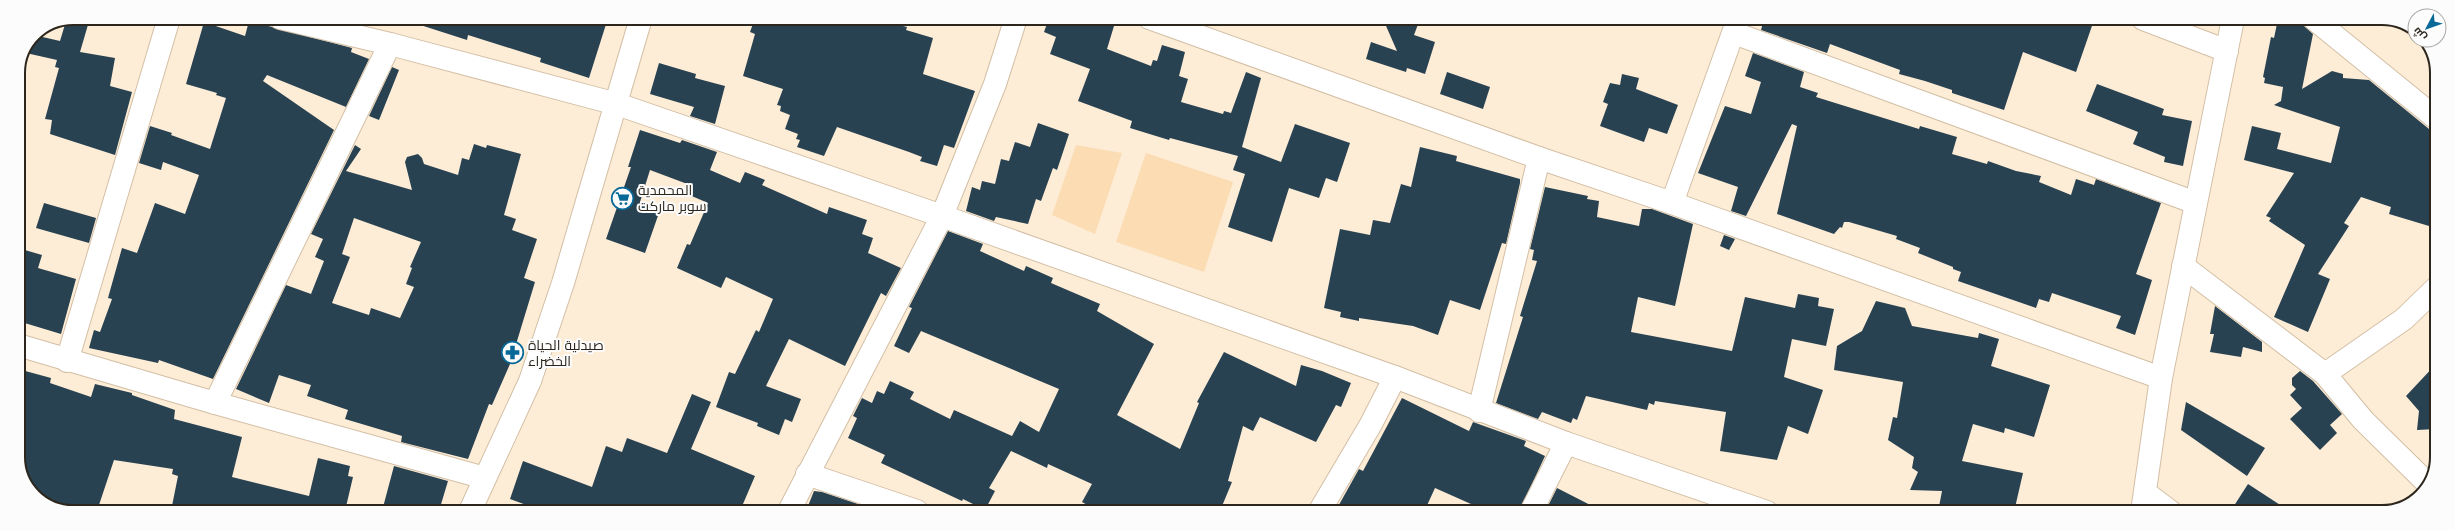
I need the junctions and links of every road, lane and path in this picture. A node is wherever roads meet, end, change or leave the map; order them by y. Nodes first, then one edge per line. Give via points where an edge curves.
1 (167, 25) edge
2 (310, 25) edge
3 (639, 25) edge
4 (1014, 25) edge
5 (1173, 25) edge
6 (2159, 25) edge
7 (2232, 25) edge
8 (2321, 25) edge
9 (1736, 26) edge
10 (390, 44) junction
11 (2228, 51) junction
12 (617, 104) junction
13 (2430, 113) edge
14 (1539, 158) junction
15 (1672, 202) junction
16 (2196, 203) junction
17 (942, 216) junction
18 (2183, 266) junction
19 (2430, 294) edge
20 (25, 347) edge
21 (67, 361) junction
22 (2324, 374) junction
23 (1396, 377) junction
24 (2161, 378) junction
25 (215, 403) junction
26 (1479, 411) junction
27 (1566, 443) junction
28 (807, 474) junction
29 (485, 478) junction
30 (2424, 480) edge
31 (2144, 502) edge
32 (473, 505) edge
33 (792, 505) edge
34 (899, 505) edge
35 (1323, 505) edge
36 (1535, 505) edge
37 (1747, 505) edge

1 - 21 street
2 - 10 street
3 - 12 street
4 - 17 street via 995,84
5 - 14 street
6 - 11 street
7 - 11 street
8 - 13 street
9 - 15 street
9 - 16 street
10 - 12 street
10 - 25 street
11 - 16 street
12 - 17 street
12 - 29 street via 563,283 530,381
14 - 15 street
14 - 26 street
15 - 24 street
16 - 18 street
17 - 23 street
17 - 28 street
18 - 22 street
18 - 24 street
19 - 22 street via 2404,319
20 - 21 street
21 - 25 street
22 - 30 street via 2363,420
23 - 26 street
23 - 35 street
24 - 31 street
25 - 29 street
26 - 27 street
27 - 36 street
27 - 37 street
28 - 33 street
28 - 34 street
29 - 32 street

